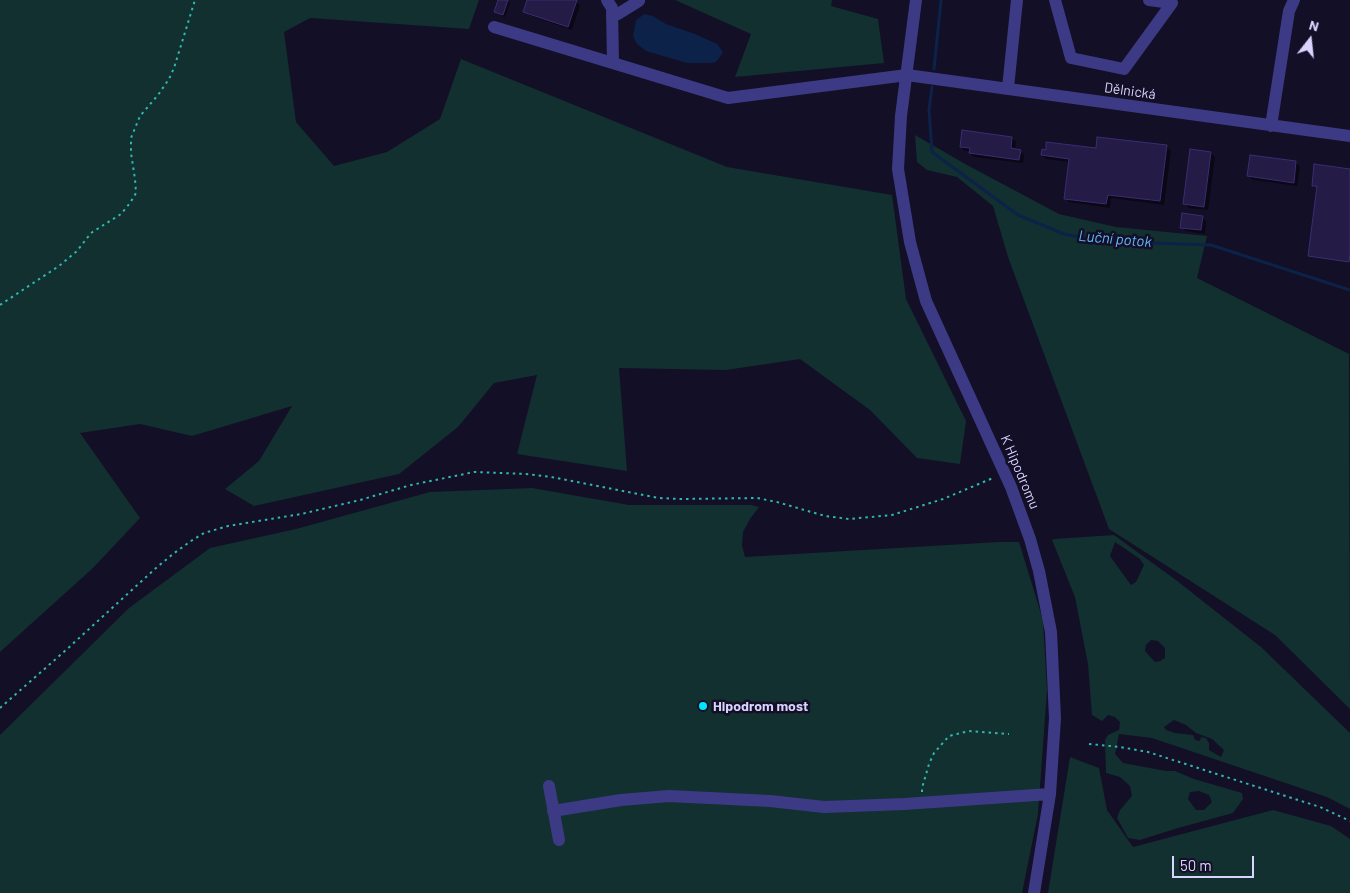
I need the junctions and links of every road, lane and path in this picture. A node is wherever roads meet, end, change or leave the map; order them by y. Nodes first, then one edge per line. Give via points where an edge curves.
1 (195, 0) edge
2 (607, 0) edge
3 (916, 0) edge
4 (1017, 0) edge
5 (1055, 0) edge
6 (1149, 0) edge
7 (1294, 0) edge
8 (639, 1) dead end
9 (1171, 1) edge
10 (612, 16) junction
11 (494, 27) dead end
12 (613, 63) junction
13 (907, 75) junction
14 (1008, 88) junction
15 (1271, 126) junction
16 (1350, 136) edge
17 (0, 305) edge
18 (1006, 474) junction
19 (0, 708) edge
20 (1009, 734) dead end
21 (1089, 744) dead end
22 (549, 786) dead end
23 (1050, 794) junction
24 (923, 803) junction
25 (554, 811) junction
26 (1350, 821) edge
27 (559, 840) dead end
28 (1034, 893) edge

1 - 17 path via 169,79 140,116 131,138 136,193 130,203 121,214 91,233 59,266
2 - 10 street
3 - 13 street, K Hipodromu
4 - 14 street
5 - 9 street via 1071,58 1124,68
6 - 9 street
7 - 15 street via 1288,12
8 - 10 street
10 - 12 street
11 - 12 street, Dělnická
12 - 13 street, Dělnická via 728,98
13 - 14 street, Dělnická
13 - 18 street, K Hipodromu via 898,169 910,242 926,301
14 - 15 street, Dělnická
15 - 16 street, Dělnická
18 - 19 path via 943,499 892,514 849,519 757,498 659,498 526,474 474,472 301,514 228,526 204,533 173,554
18 - 23 street, K Hipodromu via 1037,563 1051,632 1055,718
20 - 24 path via 969,731 949,736 928,764 922,788
21 - 26 path via 1148,752 1320,807
22 - 25 street
23 - 24 street
23 - 28 street, K Hipodromu
24 - 25 street via 824,807 669,796
25 - 27 street

